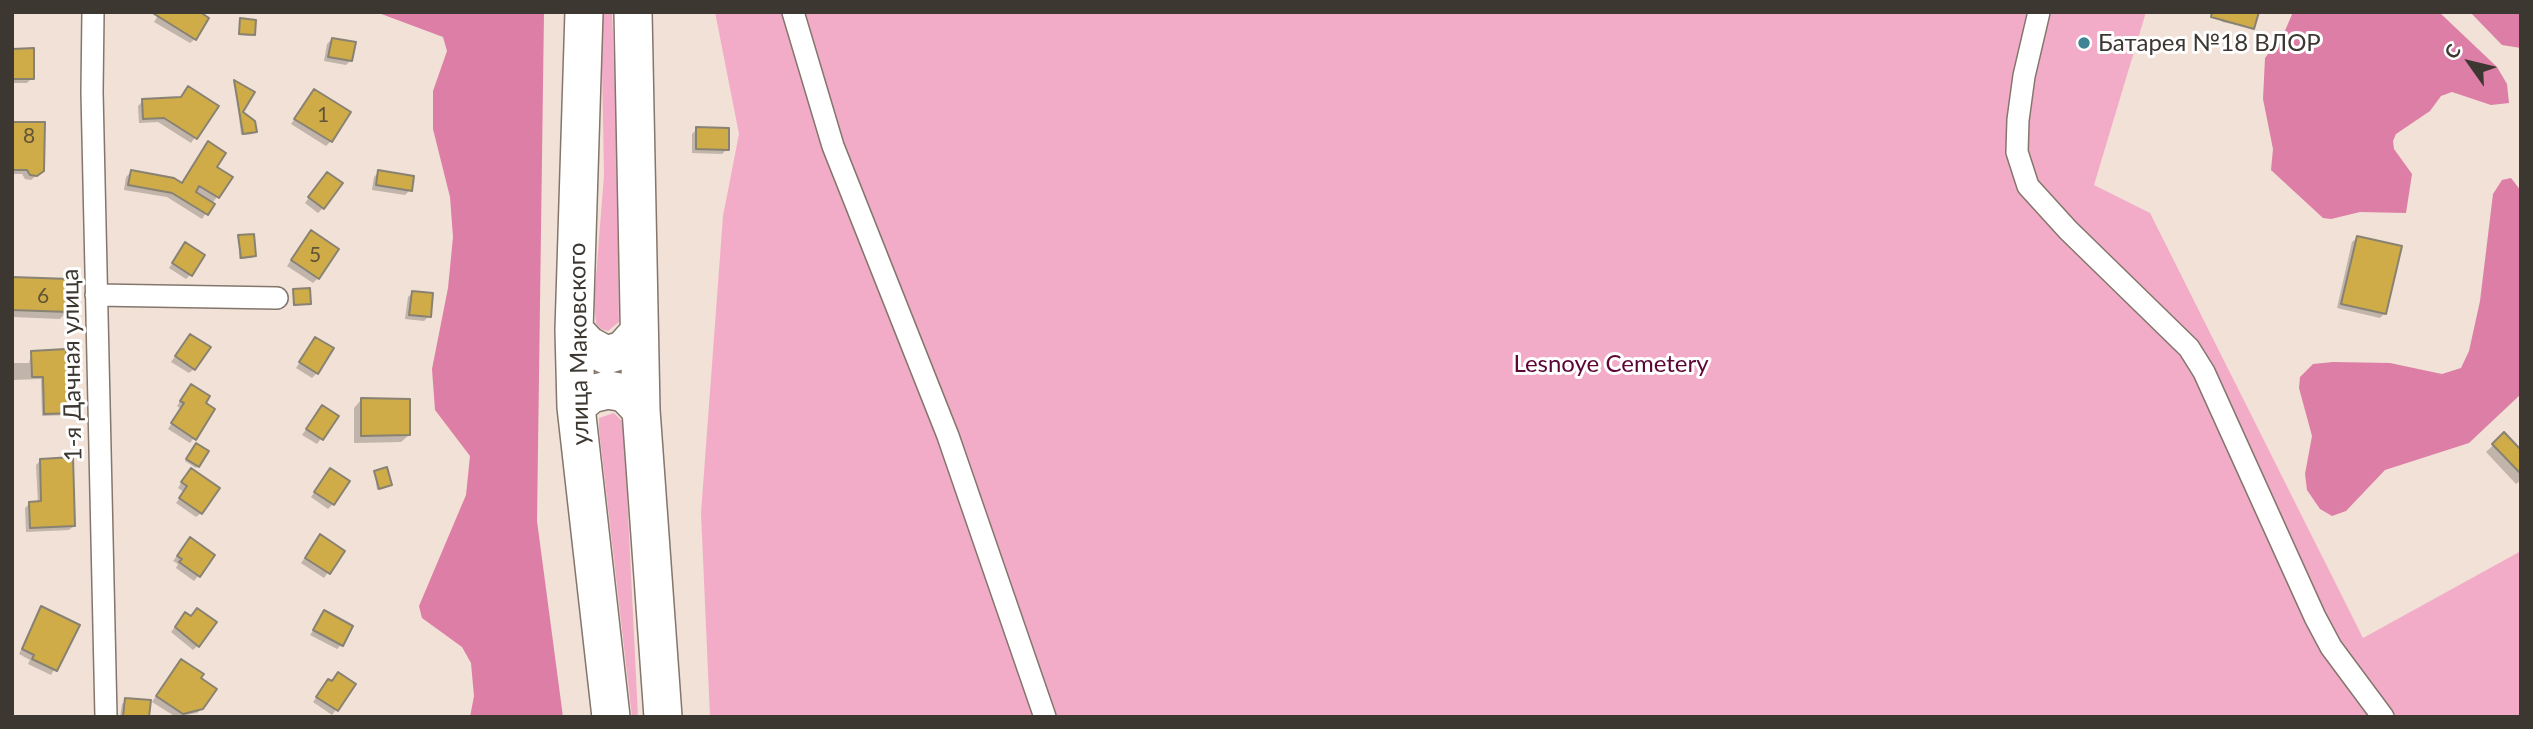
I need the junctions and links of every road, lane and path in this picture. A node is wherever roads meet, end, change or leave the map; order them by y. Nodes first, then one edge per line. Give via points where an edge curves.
1 (93, 12) edge
2 (584, 12) edge
3 (633, 12) edge
4 (793, 12) edge
5 (2039, 12) edge
6 (96, 295) junction
7 (277, 298) dead end
8 (574, 330) junction
9 (639, 332) junction
10 (576, 407) junction
11 (641, 410) junction
12 (106, 717) edge
13 (611, 717) edge
14 (663, 717) edge
15 (1045, 717) edge
16 (2383, 717) edge

1 - 6 street, 1-я Дачная улица
2 - 8 highway, улица Маковского
3 - 9 highway
4 - 15 street via 833,145 948,436
5 - 16 street via 2024,76 2018,130 2017,152 2028,186 2189,348 2315,617 2331,647
6 - 7 street
6 - 12 street, 1-я Дачная улица
8 - 9 highway via 587,345 606,355 623,350
8 - 10 highway, улица Маковского
9 - 11 highway
10 - 11 highway via 591,394 608,390 625,393
10 - 13 highway, улица Маковского
11 - 14 highway

